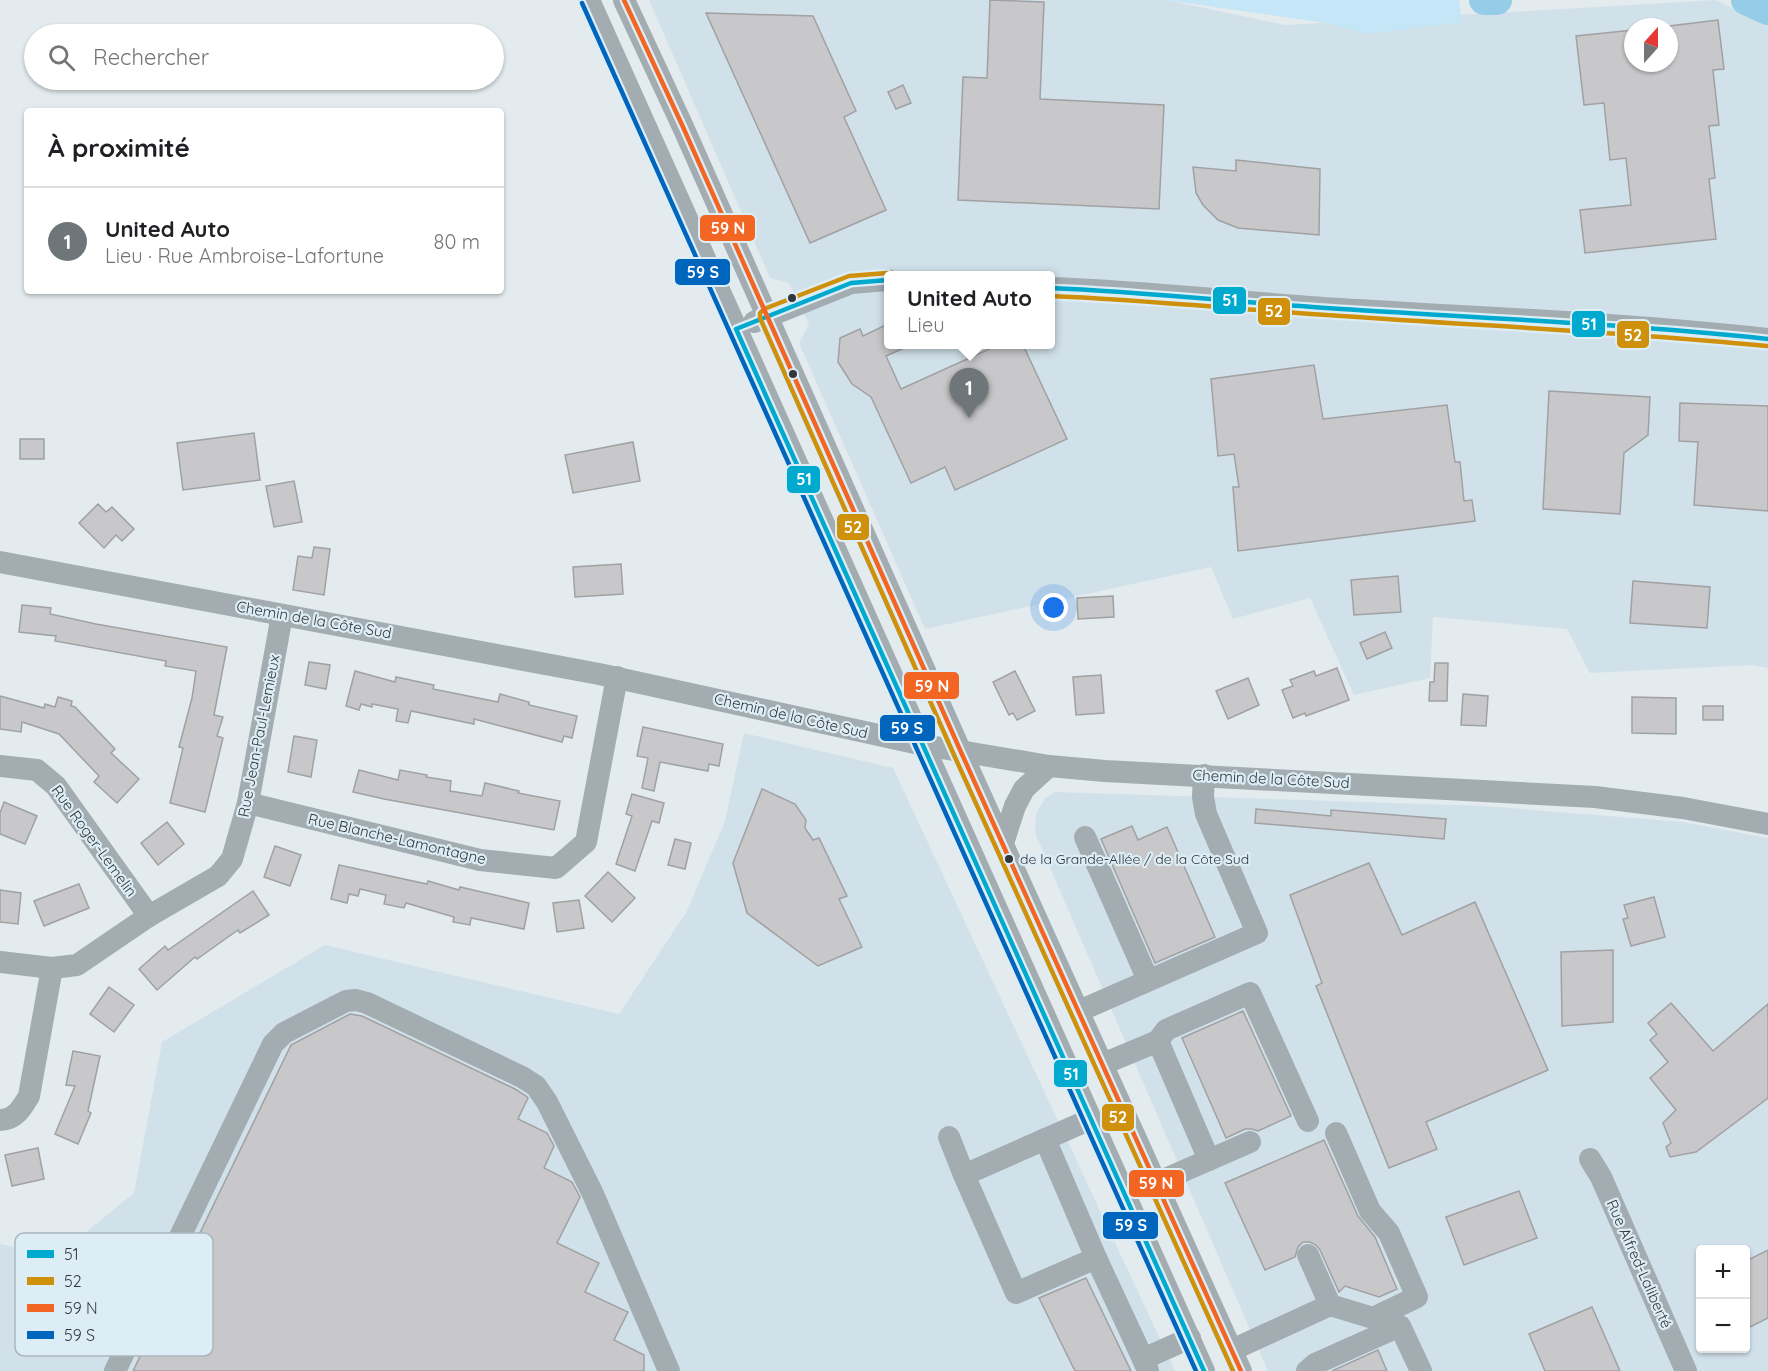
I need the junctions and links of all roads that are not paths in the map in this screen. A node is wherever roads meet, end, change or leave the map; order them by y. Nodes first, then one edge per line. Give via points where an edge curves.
1 (589, 0) edge
2 (624, 0) edge
3 (884, 280) edge
4 (1055, 288) edge
5 (767, 316) junction
6 (736, 329) junction
7 (1768, 339) edge
8 (0, 562) edge
9 (282, 615) junction
10 (617, 677) junction
11 (924, 745) junction
12 (961, 752) junction
13 (0, 766) edge
14 (1049, 766) junction
15 (1204, 775) junction
16 (248, 803) junction
17 (1768, 824) edge
18 (1085, 837) dead end
19 (1003, 843) junction
20 (149, 916) junction
21 (0, 962) edge
22 (52, 968) junction
23 (1148, 980) junction
24 (1079, 1011) junction
25 (1158, 1041) junction
26 (1103, 1064) junction
27 (1091, 1119) junction
28 (0, 1120) edge
29 (1308, 1121) dead end
30 (1336, 1133) dead end
31 (949, 1137) dead end
32 (1045, 1139) junction
33 (1250, 1142) dead end
34 (1590, 1159) dead end
35 (1209, 1160) junction
36 (964, 1175) junction
37 (1156, 1183) junction
38 (182, 1233) edge
39 (1308, 1256) dead end
40 (1096, 1258) junction
41 (1330, 1305) junction
42 (1190, 1338) junction
43 (1232, 1350) junction
44 (122, 1356) edge
45 (1146, 1365) edge
46 (115, 1371) edge
47 (669, 1371) edge
48 (1204, 1371) edge
49 (1241, 1371) edge
50 (1307, 1371) edge
51 (1421, 1371) edge
52 (1686, 1371) edge

1 - 6 street
2 - 5 street
3 - 5 street via 851,283
4 - 7 street
5 - 6 street
5 - 12 street
6 - 11 street
8 - 9 street, Chemin de la Côte Sud
9 - 10 street, Chemin de la Côte Sud
9 - 16 street, Rue Jean-Paul-Lemieux
10 - 11 street, Chemin de la Côte Sud
10 - 16 street, Rue Blanche-Lamontagne via 586,842 556,868 480,860
11 - 12 street, Chemin de la Côte Sud
11 - 27 street
12 - 14 street, Chemin de la Côte Sud
12 - 19 street
13 - 20 street, Rue Roger-Lemelin via 37,770 56,786
14 - 15 street, Chemin de la Côte Sud
14 - 19 street via 1024,789
15 - 17 street, Chemin de la Côte Sud via 1595,797
15 - 23 street via 1206,814 1257,933
16 - 20 street, Rue Jean-Paul-Lemieux via 232,859 218,876
18 - 23 street
19 - 24 street
20 - 22 street, Rue Jean-Paul-Lemieux via 77,965
21 - 22 street, Rue Jean-Paul-Lemieux
22 - 28 street via 29,1096 20,1112
23 - 24 street
24 - 26 street
25 - 26 street
25 - 29 street via 1166,1030 1250,993
25 - 35 street
26 - 37 street
27 - 32 street
27 - 42 street
30 - 41 street via 1370,1211 1389,1233 1417,1297 1373,1318
31 - 36 street
32 - 36 street
32 - 40 street
33 - 35 street
34 - 52 street, Rue Alfred-Laliberté
35 - 37 street
36 - 40 street via 1016,1293
37 - 43 street
38 - 47 street via 273,1044 284,1033 346,1001 367,1003 536,1086 593,1194
39 - 41 street
40 - 45 street
41 - 43 street
42 - 45 street
42 - 48 street
43 - 49 street
44 - 46 street
50 - 51 street via 1400,1326

